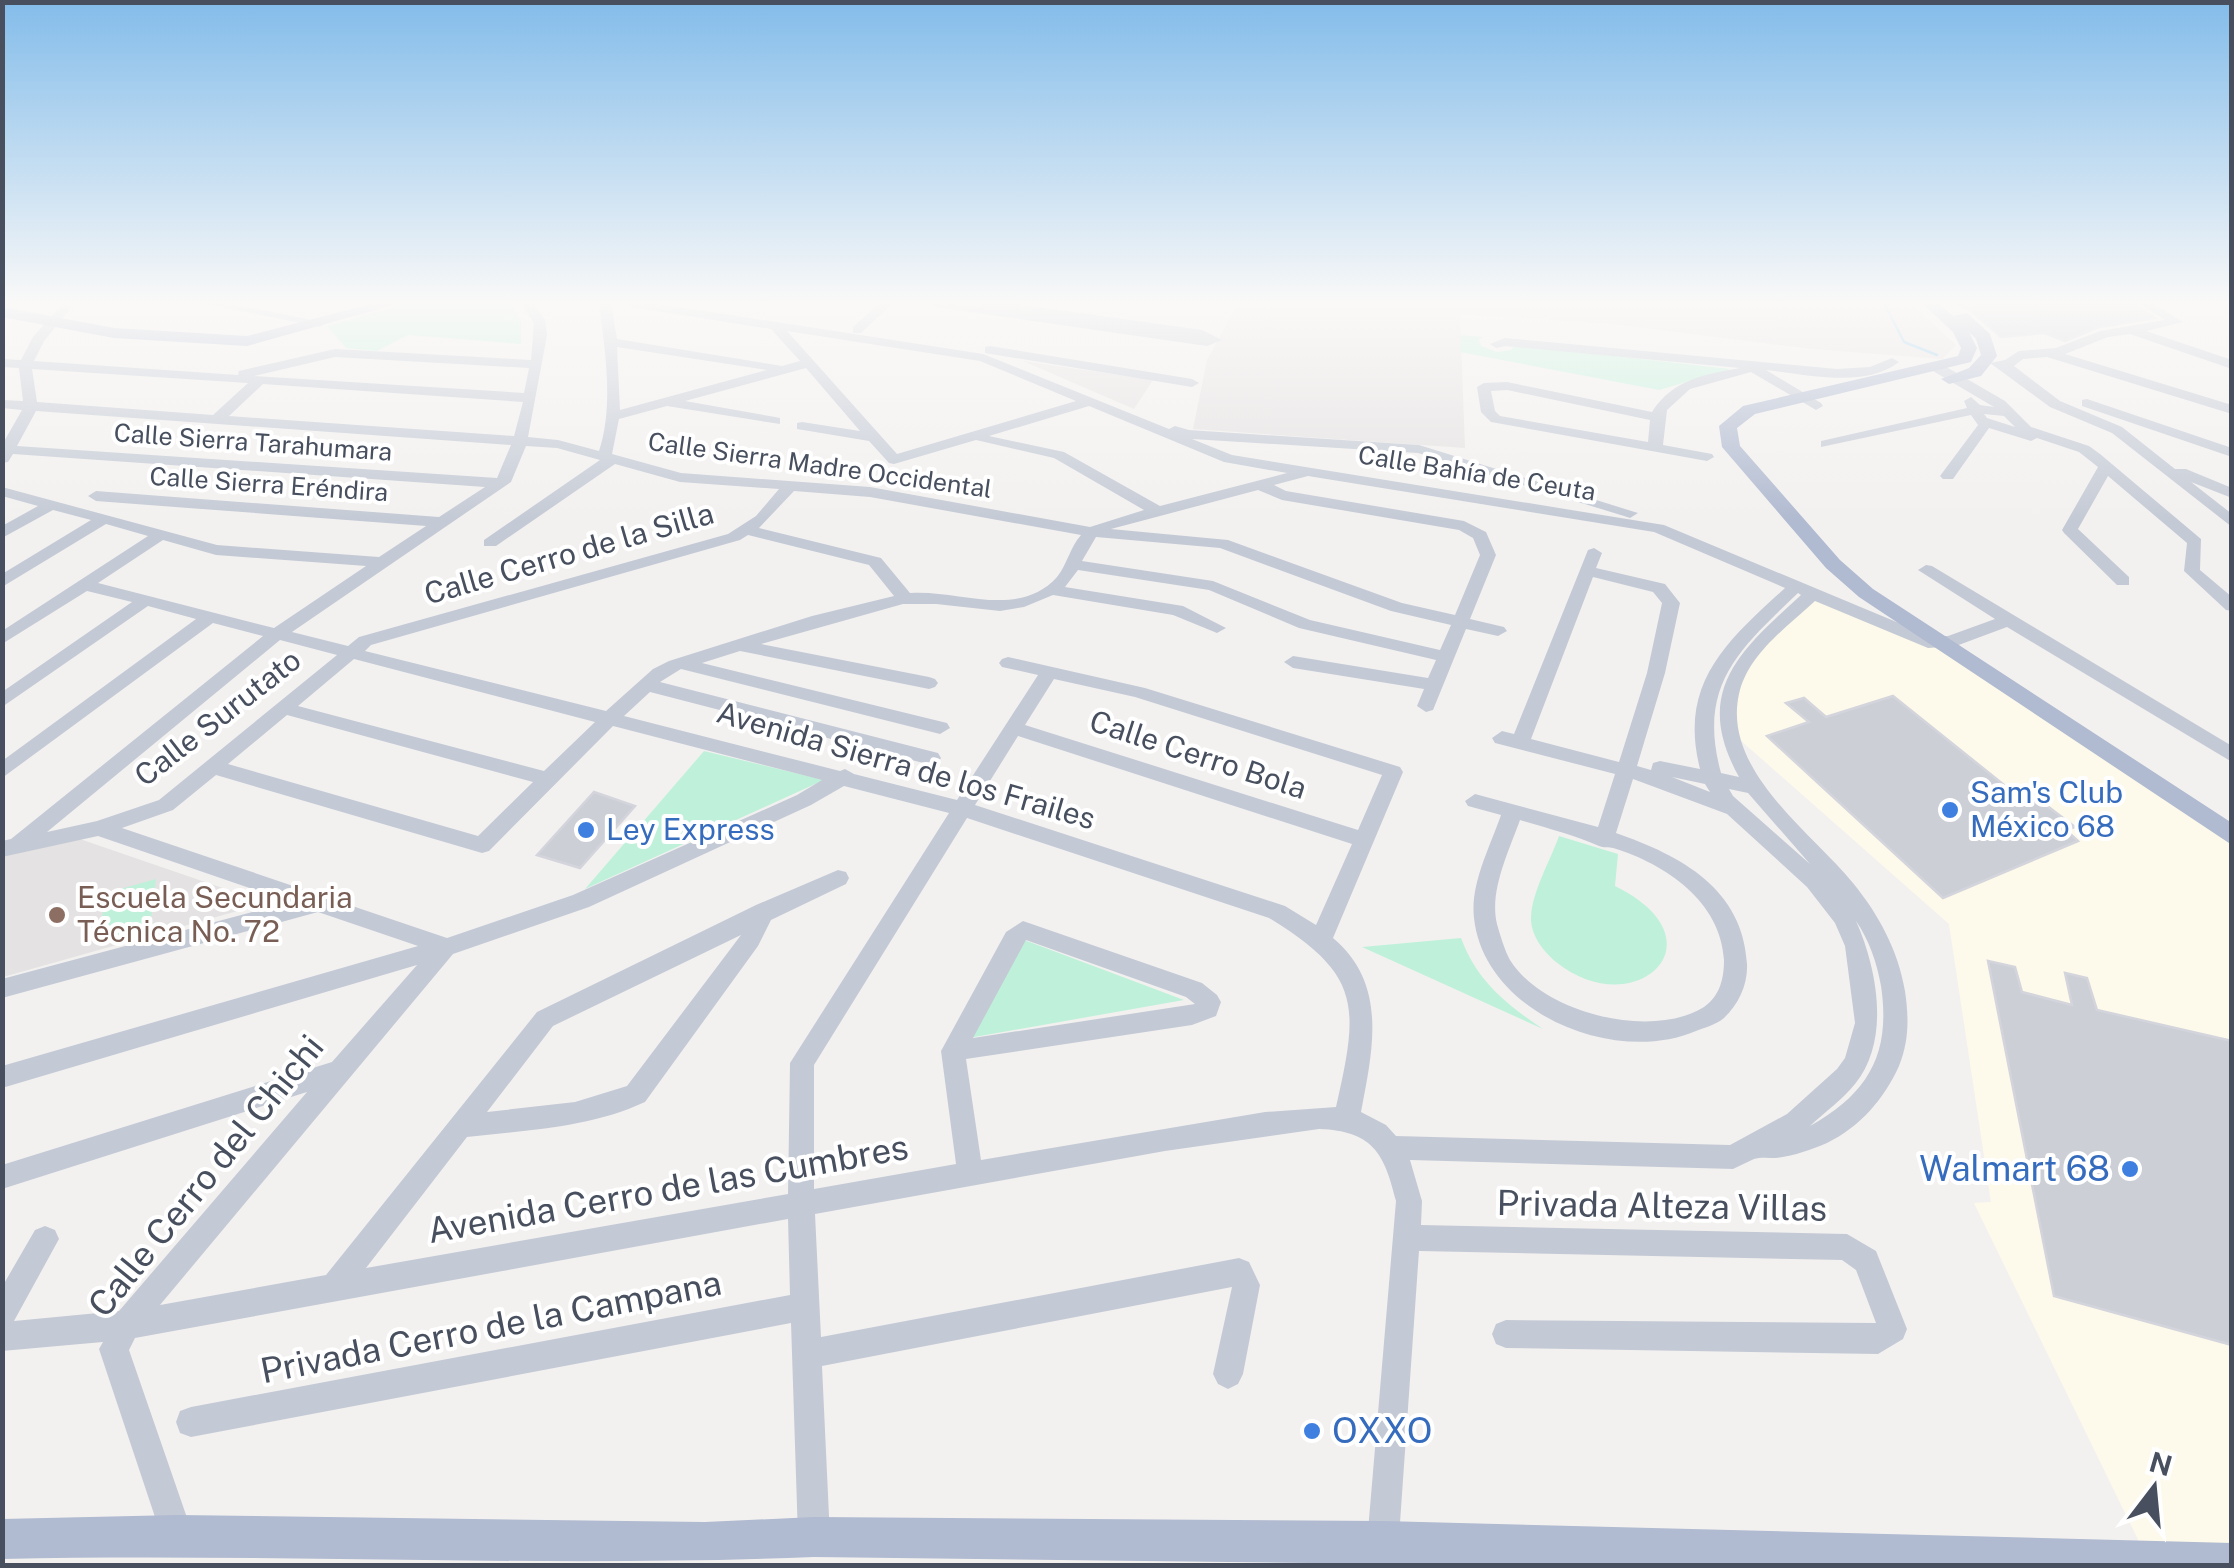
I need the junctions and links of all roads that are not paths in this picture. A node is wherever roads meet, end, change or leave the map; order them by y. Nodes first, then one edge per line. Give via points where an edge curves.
1 (27, 376) edge
2 (184, 376) edge
3 (239, 376) edge
4 (409, 376) edge
5 (534, 376) edge
6 (611, 376) edge
7 (763, 376) edge
8 (821, 376) edge
9 (1034, 376) edge
10 (1040, 376) edge
11 (1149, 376) edge
12 (1723, 376) edge
13 (1763, 376) edge
14 (1929, 376) edge
15 (1942, 376) edge
16 (1943, 376) edge
17 (2032, 376) edge
18 (2037, 376) edge
19 (2095, 376) edge
20 (228, 379) junction
21 (258, 382) junction
22 (1192, 382) dead end
23 (392, 390) junction
24 (530, 398) junction
25 (666, 402) junction
26 (1085, 403) junction
27 (1801, 403) junction
28 (2, 404) edge
29 (32, 406) junction
30 (2112, 410) junction
31 (2232, 410) edge
32 (1658, 416) junction
33 (610, 417) junction
34 (1980, 417) junction
35 (2013, 418) junction
36 (2095, 418) junction
37 (216, 420) junction
38 (774, 421) dead end
39 (802, 426) dead end
40 (874, 437) junction
41 (976, 438) junction
42 (518, 440) junction
43 (2056, 440) junction
44 (1826, 444) dead end
45 (1363, 446) junction
46 (1655, 450) junction
47 (4, 453) edge
48 (2232, 453) edge
49 (608, 458) junction
50 (1707, 458) dead end
51 (894, 460) junction
52 (2161, 463) junction
53 (1483, 467) junction
54 (2106, 467) junction
55 (1310, 472) junction
56 (1358, 472) dead end
57 (1948, 476) dead end
58 (500, 482) junction
59 (1261, 485) junction
60 (790, 486) junction
61 (2, 491) edge
62 (870, 492) junction
63 (2232, 494) edge
64 (96, 496) dead end
65 (1469, 497) junction
66 (50, 505) junction
67 (1158, 512) junction
68 (102, 520) junction
69 (439, 522) junction
70 (2232, 522) edge
71 (1658, 528) junction
72 (748, 530) junction
73 (1092, 532) junction
74 (2, 533) edge
75 (158, 536) junction
76 (490, 543) dead end
77 (379, 562) junction
78 (1074, 564) junction
79 (1926, 570) dead end
80 (2123, 581) dead end
81 (2, 582) edge
82 (85, 585) junction
83 (1052, 590) junction
84 (1803, 591) junction
85 (902, 599) junction
86 (146, 600) junction
87 (2232, 606) edge
88 (210, 617) junction
89 (2008, 620) junction
90 (1462, 623) junction
91 (1218, 628) dead end
92 (1498, 631) dead end
93 (277, 634) junction
94 (2, 639) edge
95 (1950, 642) junction
96 (741, 646) junction
97 (349, 652) junction
98 (1448, 657) junction
99 (1293, 662) dead end
100 (681, 663) junction
101 (1008, 663) dead end
102 (1049, 672) junction
103 (930, 683) dead end
104 (646, 685) junction
105 (1436, 685) junction
106 (2, 700) edge
107 (1426, 706) dead end
108 (284, 708) junction
109 (612, 717) junction
110 (940, 728) dead end
111 (1014, 728) junction
112 (2232, 755) edge
113 (932, 758) dead end
114 (213, 768) junction
115 (1617, 769) junction
116 (2, 771) edge
117 (845, 776) junction
118 (550, 780) junction
119 (1713, 780) junction
120 (1761, 794) junction
121 (1475, 801) dead end
122 (963, 809) junction
123 (1733, 809) junction
124 (1512, 812) junction
125 (2232, 815) edge
126 (100, 828) junction
127 (2232, 836) edge
128 (1364, 840) junction
129 (1604, 840) junction
130 (8, 848) edge
131 (838, 878) dead end
132 (320, 903) junction
133 (764, 911) junction
134 (1320, 939) junction
135 (447, 946) junction
136 (2, 989) edge
137 (954, 1051) junction
138 (338, 1072) junction
139 (2, 1077) edge
140 (1347, 1116) junction
141 (457, 1127) junction
142 (1759, 1146) junction
143 (1392, 1148) junction
144 (970, 1173) junction
145 (2, 1177) edge
146 (801, 1204) junction
147 (45, 1238) dead end
148 (1406, 1238) junction
149 (335, 1286) junction
150 (805, 1306) junction
151 (2, 1315) edge
152 (126, 1325) junction
153 (1506, 1334) dead end
154 (2, 1337) edge
155 (806, 1354) junction
156 (1228, 1374) dead end
157 (191, 1422) dead end
158 (177, 1535) junction
159 (814, 1536) junction
160 (19, 1548) edge
161 (1382, 1553) edge
162 (2232, 1563) edge

1 - 29 street
2 - 20 street
3 - 20 street
4 - 23 street
5 - 24 street
6 - 33 street
7 - 25 street
8 - 40 street
9 - 26 street, Calle Bahía de Ceuta
10 - 45 street via 1188,434
11 - 22 street
12 - 32 street via 1688,386
13 - 27 street
14 - 27 main road
15 - 34 street
16 - 35 street via 2000,404
17 - 36 street via 2056,404
18 - 30 street via 2052,390
19 - 31 street
20 - 21 street
21 - 23 street
21 - 37 street
23 - 24 street
24 - 42 street
25 - 33 street
25 - 38 street
26 - 41 street
26 - 55 street, Calle Bahía de Ceuta via 1222,457
27 - 95 main road via 1736,417 1726,432 1731,447 1832,564 1866,593
28 - 29 street, Calle Sierra Madre Occidental
29 - 37 street, Calle Sierra Madre Occidental
29 - 47 street
30 - 36 street
30 - 48 street
32 - 46 street
32 - 46 street via 1486,385 1488,412 1496,419
33 - 49 street
34 - 35 street via 2009,426
34 - 43 street
34 - 44 street
34 - 57 street
35 - 43 street
36 - 52 street
37 - 42 street, Calle Sierra Madre Occidental
39 - 40 street
40 - 51 street
41 - 51 street
41 - 67 street via 1059,455
42 - 49 street, Calle Sierra Madre Occidental
42 - 58 street via 511,472
43 - 54 street
45 - 53 street via 1419,450
45 - 56 street
46 - 50 street
47 - 58 street, Calle Sierra Tarahumara
49 - 60 street, Calle Sierra Madre Occidental via 680,476
49 - 76 street
51 - 62 street
52 - 63 street
52 - 70 street
53 - 65 street
53 - 71 street via 1602,502
54 - 80 street via 2070,530
54 - 87 street via 2195,542 2192,572
55 - 59 street
55 - 65 street, Calle Bahía de Ceuta
58 - 69 street
59 - 67 street
59 - 90 street via 1282,495 1470,528 1483,538 1488,555
60 - 62 street, Calle Sierra Madre Occidental
60 - 72 street, Calle Cerro de la Silla
61 - 66 street
62 - 73 street, Calle Sierra Madre Occidental
64 - 69 street, Calle Sierra Eréndira
65 - 71 street, Calle Bahía de Ceuta
66 - 68 street
66 - 74 street
67 - 73 street
68 - 75 street
68 - 81 street
69 - 77 street
71 - 84 street, Calle Bahía de Ceuta
72 - 85 street via 875,561
72 - 97 street, Calle Cerro de la Silla via 389,633
73 - 78 street via 1082,539
73 - 90 street, Calle Sierra Madre Occidental via 1232,545 1377,600
75 - 77 street via 216,550
75 - 82 street
77 - 93 street
78 - 83 street
78 - 98 street via 1194,582 1306,624
79 - 89 street
82 - 86 street, Avenida Sierra de los Frailes
82 - 94 street
83 - 85 street via 987,608
83 - 91 street via 1177,610
84 - 95 street, Calle Bahía de Ceuta via 1903,634
84 - 119 street via 1729,650 1712,680 1703,728
84 - 120 street via 1746,658 1730,688 1730,731
85 - 96 street
86 - 88 street, Avenida Sierra de los Frailes
86 - 106 street
88 - 93 street, Avenida Sierra de los Frailes
88 - 116 street
89 - 95 street
89 - 112 street
90 - 92 street, Calle Sierra Madre Occidental
90 - 98 street
93 - 97 street, Avenida Sierra de los Frailes
93 - 130 street
95 - 125 main road
95 - 127 main road
96 - 100 street
96 - 103 street
97 - 108 street, Calle Surutato
97 - 109 street, Avenida Sierra de los Frailes
98 - 105 street
99 - 105 street
100 - 104 street
100 - 110 street
101 - 102 street
102 - 111 street
102 - 128 street via 1138,692 1393,772
104 - 109 street
104 - 113 street
105 - 107 street
108 - 114 street, Calle Surutato
108 - 118 street
109 - 117 street, Avenida Sierra de los Frailes
109 - 118 street
111 - 122 street
111 - 128 street, Calle Cerro Bola
114 - 118 street via 482,845
114 - 126 street, Calle Surutato via 166,805
115 - 115 street via 1652,686 1671,603 1659,588 1591,562 1511,740
115 - 119 street via 1641,763
115 - 123 street
115 - 129 street
117 - 122 street, Avenida Sierra de los Frailes
117 - 135 street via 581,900
119 - 120 street
119 - 123 street
120 - 123 street via 1760,813
120 - 142 street via 1867,916 1891,969 1897,1032 1874,1089 1840,1121 1783,1148
121 - 124 street
122 - 134 street, Avenida Sierra de los Frailes via 1257,904
122 - 146 street via 805,1056
123 - 142 street via 1793,858 1834,903 1856,946 1866,993 1864,1040 1846,1077
124 - 129 street
124 - 129 street via 1485,922 1491,947 1514,980 1557,1012 1604,1030 1650,1034 1699,1020 1731,991 1738,967 1724,916 1677,870
126 - 130 street, Calle Surutato
126 - 132 street
128 - 134 street
131 - 133 street
132 - 135 street
132 - 136 street
133 - 141 street via 544,1019
133 - 141 street via 750,940 636,1094 573,1112
134 - 140 street, Avenida Sierra de los Frailes via 1351,976 1364,1008
135 - 138 street, Calle Cerro del Chichi
135 - 139 street
137 - 137 street via 1022,930 1194,990 1208,1002 1192,1015
137 - 144 street
138 - 145 street
138 - 152 street, Calle Cerro del Chichi
140 - 143 street
140 - 144 street, Avenida Cerro de las Cumbres via 1318,1115
141 - 149 street
142 - 143 street via 1709,1159
143 - 148 street via 1409,1202
144 - 146 street, Avenida Cerro de las Cumbres
146 - 149 street, Avenida Cerro de las Cumbres
146 - 150 street
147 - 151 street
148 - 153 street, Privada Alteza Villas via 1848,1247 1866,1261 1894,1330 1878,1340
148 - 161 street
149 - 152 street, Avenida Cerro de las Cumbres
150 - 155 street
150 - 157 street, Privada Cerro de la Campana
152 - 154 street, Avenida Cerro de las Cumbres
152 - 158 street, Calle Cerro del Chichi via 114,1349
155 - 156 street via 1239,1272 1246,1286
155 - 159 street
158 - 159 main road via 705,1542
158 - 160 main road
159 - 161 main road
161 - 162 main road

